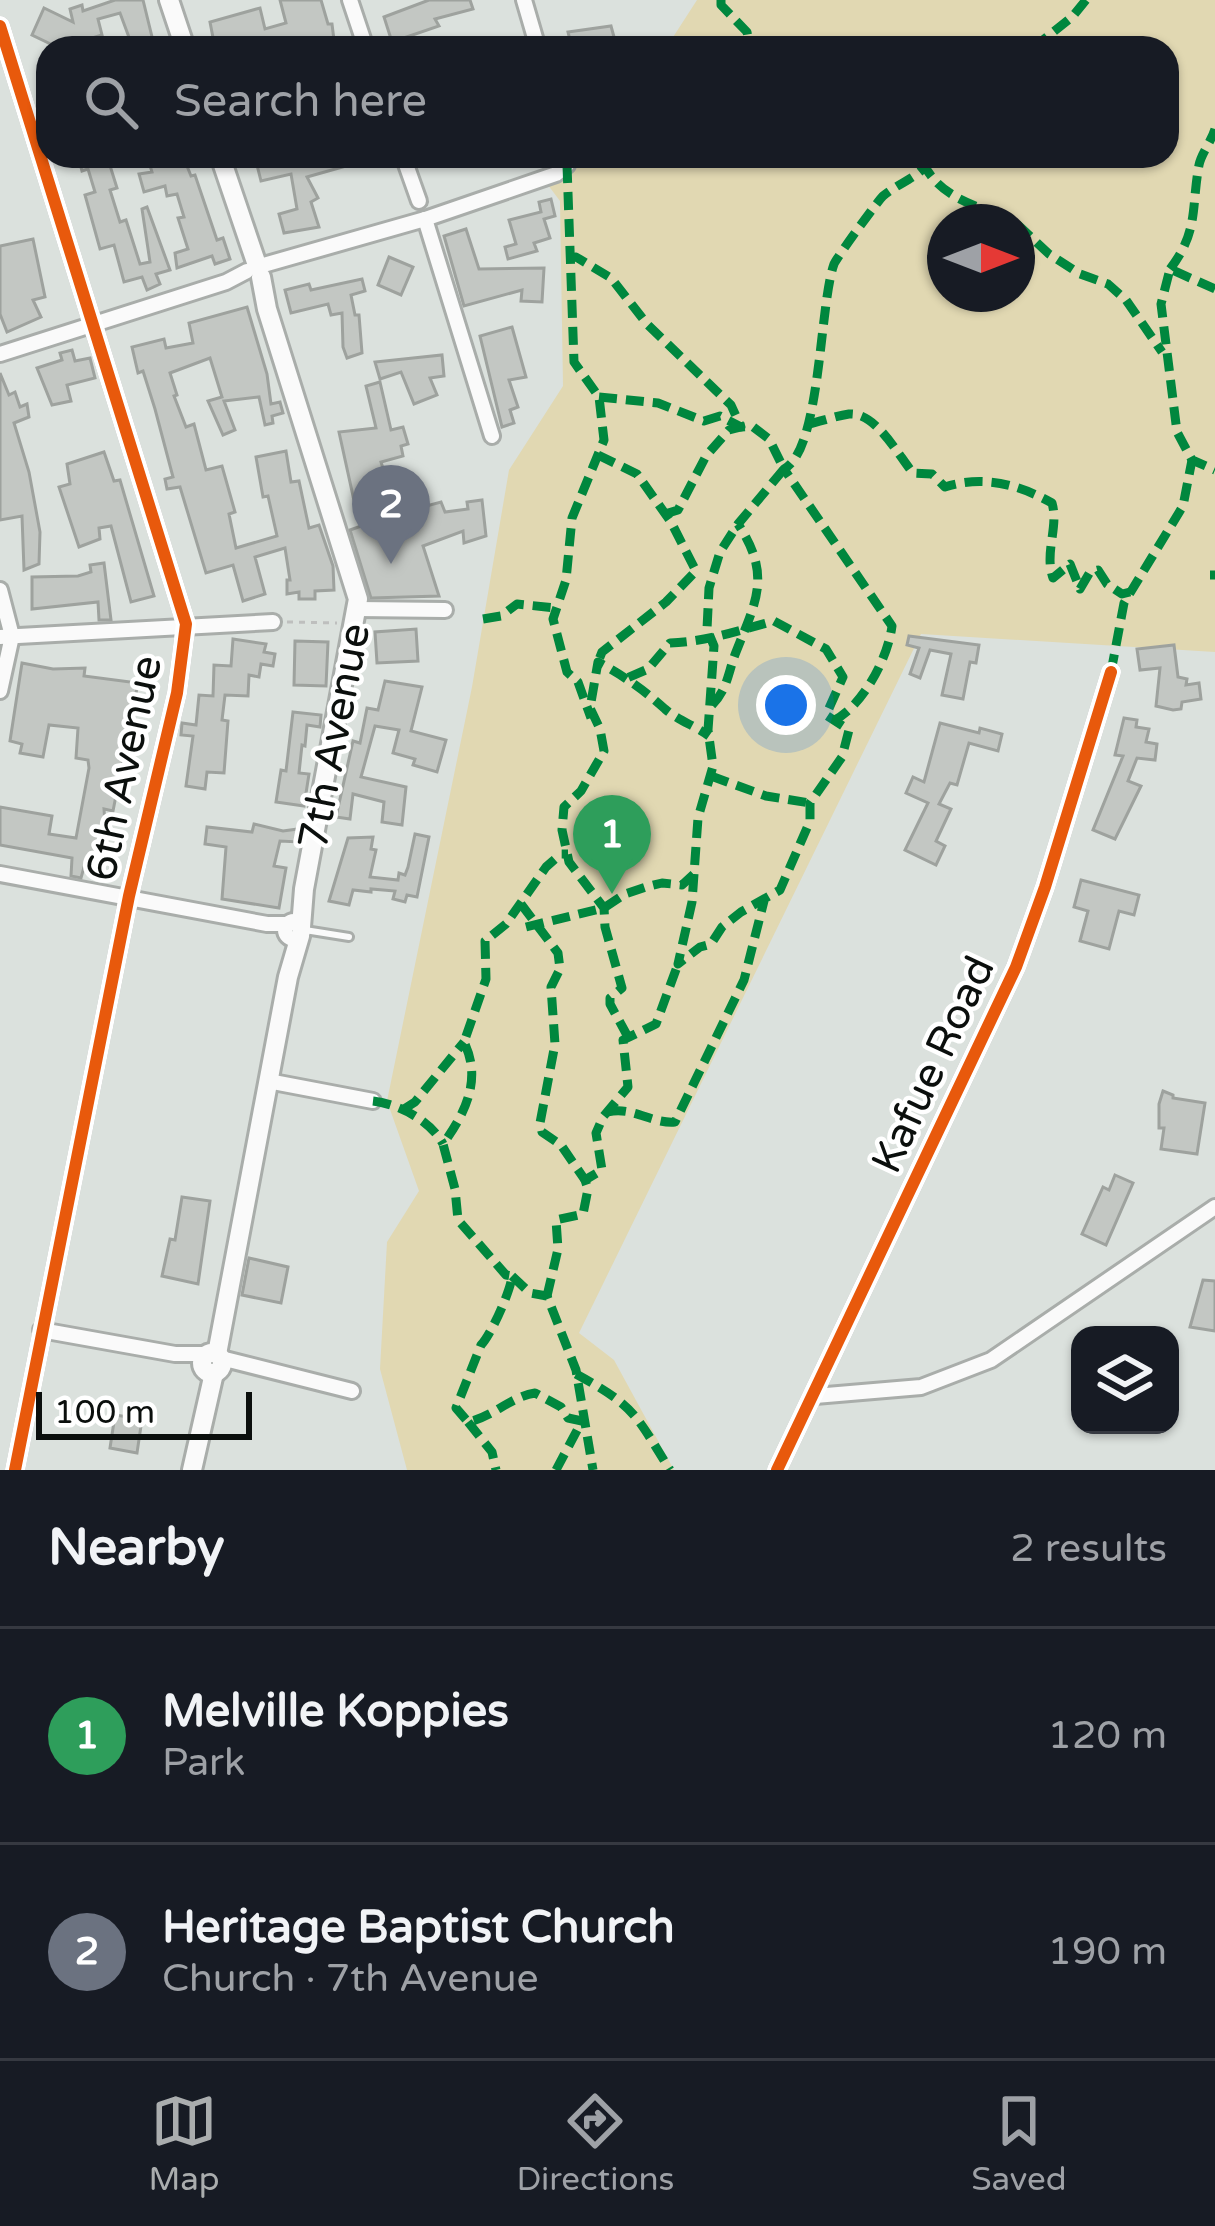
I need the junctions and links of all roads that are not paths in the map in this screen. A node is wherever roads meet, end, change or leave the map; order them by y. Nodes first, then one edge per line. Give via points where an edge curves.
1 (169, 0) edge
2 (350, 0) edge
3 (524, 0) edge
4 (0, 26) edge
5 (181, 36) edge
6 (362, 36) edge
7 (534, 36) edge
8 (36, 139) edge
9 (45, 168) edge
10 (224, 168) edge
11 (408, 168) edge
12 (562, 168) edge
13 (419, 201) dead end
14 (425, 219) junction
15 (255, 272) junction
16 (95, 323) junction
17 (0, 354) edge
18 (492, 436) dead end
19 (0, 590) edge
20 (445, 610) dead end
21 (357, 616) junction
22 (273, 622) road end
23 (187, 624) junction
24 (6, 636) edge
25 (1111, 672) dead end
26 (0, 691) edge
27 (0, 874) edge
28 (129, 896) junction
29 (295, 930) junction
30 (349, 937) dead end
31 (268, 1081) junction
32 (373, 1101) dead end
33 (1215, 1207) edge
34 (41, 1330) junction
35 (213, 1362) junction
36 (352, 1391) dead end
37 (815, 1396) junction
38 (15, 1470) edge
39 (191, 1470) edge
40 (777, 1470) edge

1 - 5 street
2 - 6 street
3 - 7 street
4 - 8 street, 6th Avenue
9 - 16 street, 6th Avenue
10 - 15 street, 7th Avenue
11 - 13 street
12 - 14 street
14 - 15 street
14 - 18 street
15 - 16 street
15 - 21 street, 7th Avenue via 348,559
16 - 17 street
16 - 23 street, 6th Avenue
19 - 24 street
20 - 21 street
21 - 29 street, 7th Avenue
22 - 23 street
23 - 24 street
23 - 28 street, 6th Avenue
24 - 26 street
25 - 37 street, Kafue Road via 1016,967
27 - 28 street
28 - 29 street
28 - 34 street, 6th Avenue
29 - 30 lane
29 - 31 street, 7th Avenue
31 - 32 street
31 - 35 street, 7th Avenue
33 - 37 street via 992,1360 921,1387
34 - 35 street
34 - 38 street, 6th Avenue
35 - 36 street
35 - 39 street, 7th Avenue
37 - 40 street, Kafue Road

